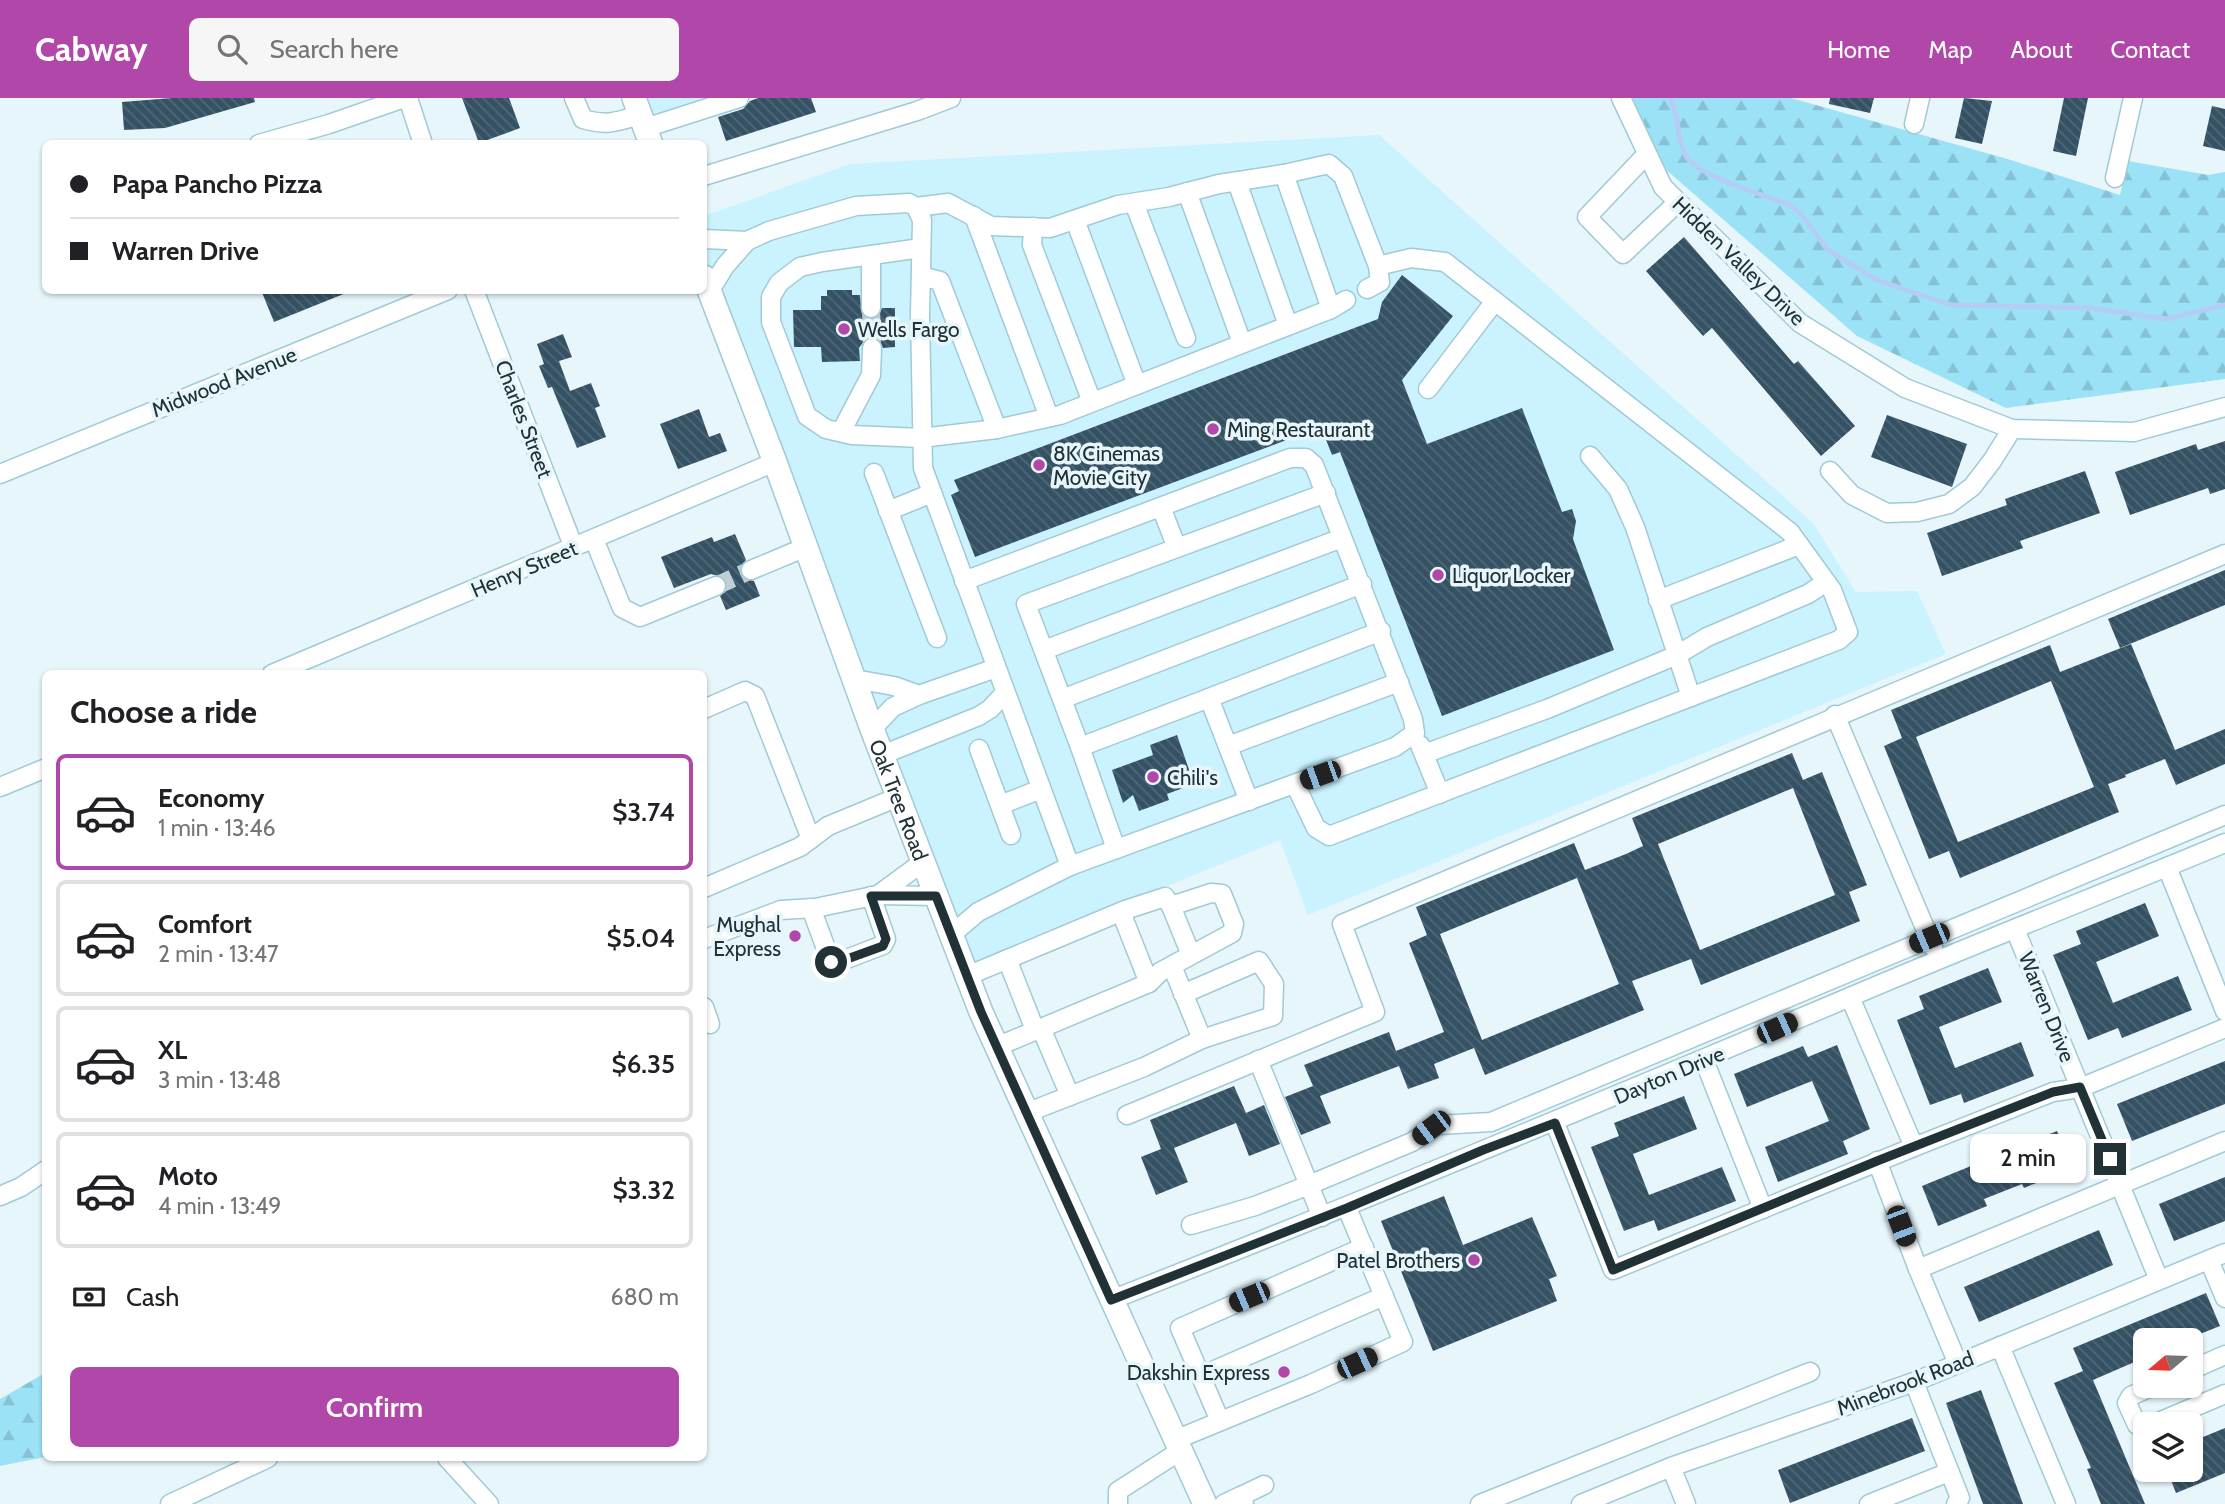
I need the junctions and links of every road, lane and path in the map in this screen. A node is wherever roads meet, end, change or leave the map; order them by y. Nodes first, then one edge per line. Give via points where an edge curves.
1 (406, 98) edge
2 (574, 98) edge
3 (739, 98) edge
4 (904, 98) edge
5 (951, 98) edge
6 (1621, 98) edge
7 (1920, 98) edge
8 (2133, 98) edge
9 (900, 116) junction
10 (643, 121) edge
11 (1914, 124) dead end
12 (273, 140) edge
13 (422, 140) edge
14 (1647, 154) junction
15 (1284, 174) junction
16 (707, 175) edge
17 (2115, 178) dead end
18 (1237, 182) junction
19 (1187, 192) junction
20 (1678, 202) junction
21 (1134, 203) junction
22 (916, 207) junction
23 (974, 216) junction
24 (1075, 220) junction
25 (1033, 228) junction
26 (707, 239) edge
27 (747, 241) junction
28 (921, 248) junction
29 (871, 255) junction
30 (1378, 267) junction
31 (921, 276) junction
32 (707, 283) edge
33 (707, 287) edge
34 (1367, 289) dead end
35 (437, 294) edge
36 (476, 294) edge
37 (1495, 301) junction
38 (871, 308) tunnel mouth
39 (1288, 325) junction
40 (1185, 338) dead end
41 (1242, 343) junction
42 (872, 348) tunnel mouth
43 (1137, 385) junction
44 (1428, 389) dead end
45 (1092, 402) junction
46 (2225, 407) edge
47 (1049, 417) junction
48 (997, 429) junction
49 (2012, 429) junction
50 (841, 432) junction
51 (921, 438) junction
52 (1590, 456) dead end
53 (775, 462) junction
54 (1830, 471) dead end
55 (874, 473) dead end
56 (0, 474) edge
57 (932, 493) junction
58 (1326, 493) junction
59 (1161, 507) junction
60 (888, 511) junction
61 (1342, 538) junction
62 (594, 539) junction
63 (1799, 545) junction
64 (806, 547) junction
65 (573, 548) junction
66 (1177, 548) junction
67 (2225, 554) edge
68 (751, 570) tunnel mouth
69 (964, 581) junction
70 (1826, 582) junction
71 (1362, 584) junction
72 (716, 586) tunnel mouth
73 (1658, 600) junction
74 (1381, 631) junction
75 (937, 638) dead end
76 (1044, 650) junction
77 (1677, 655) junction
78 (996, 668) junction
79 (281, 670) edge
80 (855, 679) junction
81 (1399, 682) junction
82 (1005, 693) junction
83 (919, 695) junction
84 (1691, 697) junction
85 (1209, 698) junction
86 (1062, 699) junction
87 (707, 708) edge
88 (1835, 715) junction
89 (979, 716) junction
90 (1015, 721) junction
91 (872, 729) junction
92 (1415, 733) junction
93 (1228, 746) junction
94 (1080, 747) junction
95 (979, 749) dead end
96 (1424, 754) junction
97 (882, 755) junction
98 (42, 770) edge
99 (1295, 784) junction
100 (0, 787) edge
101 (1041, 789) junction
102 (1440, 794) junction
103 (898, 797) junction
104 (1249, 801) junction
105 (1000, 805) junction
106 (2225, 815) edge
107 (1011, 835) dead end
108 (811, 839) junction
109 (2225, 843) edge
110 (1116, 849) junction
111 (923, 862) junction
112 (1070, 866) junction
113 (2167, 867) junction
114 (707, 887) edge
115 (875, 895) junction
116 (936, 896) junction
117 (1171, 906) junction
118 (811, 908) junction
119 (1121, 912) junction
120 (2015, 929) junction
121 (951, 935) junction
122 (707, 938) edge
123 (1929, 938) junction
124 (1191, 955) junction
125 (1007, 959) junction
126 (1938, 960) junction
127 (1172, 966) junction
128 (967, 976) junction
129 (1149, 983) junction
130 (1183, 994) junction
131 (1850, 996) junction
132 (2225, 1010) edge
133 (2225, 1028) edge
134 (1038, 1029) junction
135 (1202, 1039) junction
136 (996, 1046) junction
137 (1258, 1060) junction
138 (1703, 1060) junction
139 (2080, 1087) junction
140 (1070, 1096) junction
141 (1026, 1113) junction
142 (1127, 1115) dead end
143 (1555, 1123) junction
144 (2225, 1141) edge
145 (1914, 1147) junction
146 (1877, 1161) junction
147 (42, 1173) edge
148 (2120, 1183) junction
149 (1309, 1185) junction
150 (0, 1196) edge
151 (1347, 1208) junction
152 (1763, 1209) junction
153 (1322, 1217) junction
154 (1191, 1225) dead end
155 (1364, 1247) junction
156 (2217, 1256) edge
157 (1918, 1269) junction
158 (2159, 1280) junction
159 (1384, 1296) junction
160 (2225, 1298) edge
161 (1111, 1300) junction
162 (2000, 1346) junction
163 (2225, 1355) edge
164 (1958, 1364) junction
165 (2203, 1365) edge
166 (1810, 1372) dead end
167 (1201, 1376) junction
168 (1914, 1382) junction
169 (2225, 1394) edge
170 (2133, 1395) edge
171 (2182, 1412) edge
172 (2133, 1417) edge
173 (1220, 1421) junction
174 (1178, 1445) junction
175 (262, 1461) edge
176 (450, 1461) edge
177 (1671, 1467) junction
178 (1949, 1472) junction
179 (1264, 1485) dead end
180 (1118, 1498) edge
181 (1236, 1501) edge
182 (170, 1504) edge
183 (489, 1504) edge
184 (1205, 1504) edge
185 (1480, 1504) edge
186 (1581, 1504) edge
187 (1686, 1504) edge
188 (1869, 1504) edge
189 (1956, 1504) edge
190 (2066, 1504) edge

1 - 12 street
1 - 13 street
2 - 10 street via 583,119 600,124
3 - 10 street
4 - 9 street
5 - 9 street
6 - 14 street, Hidden Valley Drive
7 - 11 street
8 - 17 street
9 - 16 street
14 - 20 street, Hidden Valley Drive via 1663,187
14 - 20 street via 1587,217 1623,254
15 - 18 street
15 - 30 street via 1329,164 1343,176
15 - 39 street via 1338,304
18 - 19 street
18 - 39 street
19 - 21 street
19 - 41 street
20 - 49 street, Hidden Valley Drive via 1800,323 1905,388
21 - 24 street
21 - 40 street
22 - 23 street via 948,203
22 - 27 street via 909,203 856,206
22 - 28 street via 922,220
23 - 25 street via 992,226
23 - 47 street
24 - 25 street
24 - 43 street
25 - 45 street via 1032,245
26 - 27 street
27 - 32 street
28 - 29 street
28 - 31 street
29 - 38 street
29 - 50 street via 800,268 779,283 771,298 771,322 807,416 826,429
30 - 34 street via 1380,282
30 - 37 street via 1411,258 1445,262
31 - 48 street via 940,281
31 - 51 street
33 - 53 main road, Oak Tree Road
35 - 56 street, Midwood Avenue
36 - 65 street, Charles Street
37 - 44 street
37 - 63 street via 1790,532
39 - 41 street
41 - 43 street
42 - 50 street via 871,375
43 - 45 street
45 - 47 street
46 - 49 street, Hidden Valley Drive via 2134,432
47 - 48 street
48 - 51 street
49 - 54 street via 1972,487 1950,505 1887,513 1852,495
50 - 51 street
51 - 57 street via 923,468
52 - 73 street via 1618,489
53 - 62 street, Henry Street
53 - 64 main road, Oak Tree Road
55 - 60 street
57 - 60 street
57 - 69 street
58 - 59 street via 1314,465 1306,458 1290,458
58 - 61 street
58 - 66 street
59 - 66 street
59 - 69 street
60 - 75 street
61 - 71 street
61 - 76 street
62 - 65 street, Henry Street
62 - 72 street via 622,608 640,617
63 - 70 street
63 - 73 street
64 - 68 street
64 - 80 main road, Oak Tree Road
65 - 79 street, Henry Street
66 - 76 street via 1026,604
67 - 88 street
69 - 78 street
70 - 77 street
70 - 84 street via 1848,632 1839,640
71 - 74 street
71 - 86 street
73 - 77 street
74 - 81 street
74 - 85 street
76 - 86 street
77 - 84 street
77 - 96 street
78 - 82 street
78 - 83 street
80 - 83 street
80 - 91 main road, Oak Tree Road
81 - 92 street
81 - 93 street
82 - 89 street
82 - 90 street
83 - 91 street via 893,707
84 - 102 street
85 - 93 street
85 - 94 street
86 - 94 street
87 - 108 street via 745,691 755,696
88 - 123 street
88 - 137 street via 1342,923 1375,1012
89 - 90 street
89 - 97 street
90 - 101 street
91 - 97 main road, Oak Tree Road
92 - 96 street
92 - 99 street via 1395,747
93 - 104 street
94 - 110 street
95 - 105 street
96 - 102 street
97 - 103 main road, Oak Tree Road
98 - 100 street
99 - 102 street via 1316,828 1329,836
99 - 104 street
101 - 105 street
101 - 112 street
103 - 108 street via 828,826
103 - 111 main road, Oak Tree Road
104 - 110 street
105 - 107 street
106 - 123 street
108 - 114 street
109 - 113 street, Dayton Drive
110 - 112 street
111 - 115 street
111 - 116 main road, Oak Tree Road
112 - 121 street via 978,912
113 - 120 street, Dayton Drive
113 - 132 street
115 - 116 street
115 - 118 street
115 - 118 street via 886,939 883,946 836,963 831,962
116 - 121 main road, Oak Tree Road
117 - 119 street via 1165,897
117 - 124 street
117 - 124 street via 1222,894 1234,924 1231,933
118 - 122 street via 780,910
119 - 125 street
119 - 129 street
120 - 126 street, Dayton Drive
120 - 139 street, Warren Drive
121 - 128 main road, Oak Tree Road
123 - 126 street
123 - 149 street via 1491,1122 1438,1125 1412,1142
124 - 127 street
125 - 128 street
125 - 134 street
126 - 131 street, Dayton Drive
127 - 129 street
127 - 130 street
128 - 136 main road, Oak Tree Road
129 - 134 street
130 - 135 street
130 - 135 street via 1259,961 1274,984 1273,1016
131 - 138 street, Dayton Drive
131 - 145 street
133 - 139 street
134 - 136 street
134 - 140 street
135 - 140 street
136 - 141 main road, Oak Tree Road
137 - 142 street
137 - 149 street
138 - 143 street, Dayton Drive
138 - 152 street
139 - 145 street via 2053,1092
139 - 148 street, Warren Drive
140 - 141 street
141 - 161 main road, Oak Tree Road
143 - 151 street, Dayton Drive
143 - 152 street via 1613,1270
144 - 148 street
145 - 146 street
146 - 152 street
146 - 157 street
147 - 150 street
148 - 157 street
148 - 158 street, Warren Drive
149 - 153 street
149 - 154 street
151 - 153 street, Dayton Drive
151 - 155 street
153 - 161 street, Dayton Drive
155 - 159 street
155 - 167 street via 1180,1328
156 - 158 street, Minebrook Road
156 - 160 street
157 - 164 street
158 - 162 street, Minebrook Road
159 - 167 street
159 - 173 street via 1403,1342
161 - 174 main road, Oak Tree Road
162 - 164 street, Minebrook Road
162 - 190 street
163 - 165 street
164 - 168 street, Minebrook Road
166 - 185 street
167 - 173 street
168 - 177 street, Minebrook Road
168 - 178 street
169 - 171 street
170 - 172 street via 2127,1404
173 - 174 street
174 - 180 street
174 - 184 main road, Oak Tree Road
175 - 182 street
176 - 183 street
177 - 186 street, Minebrook Road
177 - 187 street
178 - 188 street
178 - 189 street via 1960,1498
179 - 181 street

